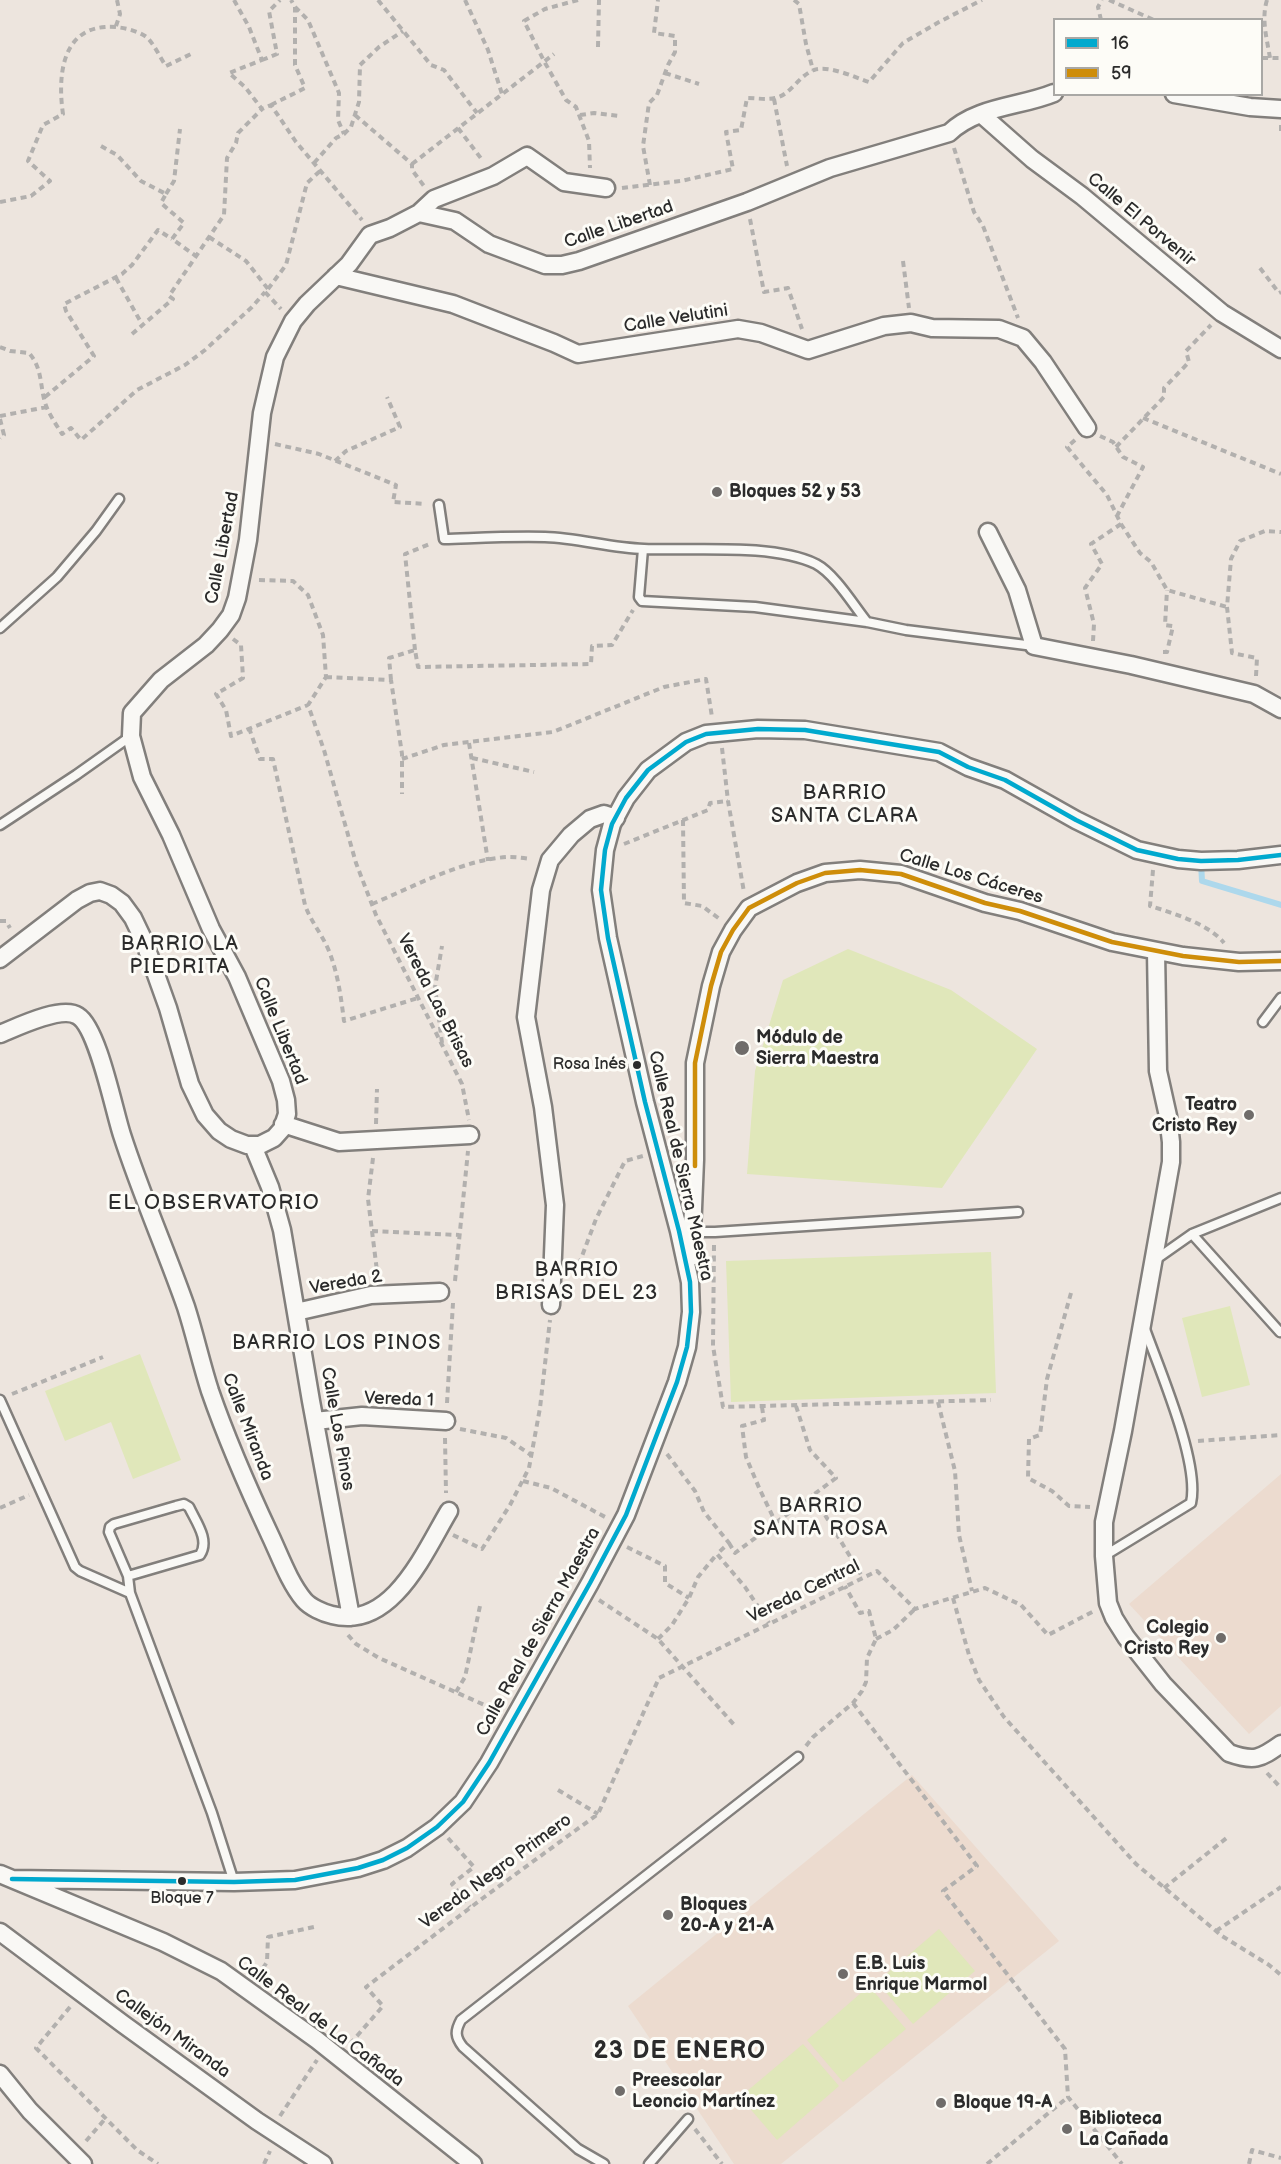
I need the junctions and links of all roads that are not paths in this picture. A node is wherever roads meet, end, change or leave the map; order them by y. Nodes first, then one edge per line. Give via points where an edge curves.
1 (1053, 93) edge
2 (1186, 96) edge
3 (1281, 110) edge
4 (981, 114) junction
5 (598, 187) road end
6 (419, 213) junction
7 (336, 276) junction
8 (1281, 349) edge
9 (1087, 428) road end
10 (119, 499) dead end
11 (439, 505) road end
12 (988, 532) dead end
13 (643, 549) junction
14 (867, 622) junction
15 (0, 628) edge
16 (1034, 646) junction
17 (1281, 709) edge
18 (131, 736) junction
19 (616, 818) junction
20 (0, 825) edge
21 (1281, 855) edge
22 (1156, 951) junction
23 (0, 959) edge
24 (1281, 961) edge
25 (1281, 998) edge
26 (1263, 1022) dead end
27 (0, 1034) edge
28 (283, 1124) junction
29 (470, 1135) road end
30 (254, 1146) junction
31 (1281, 1198) edge
32 (1018, 1212) dead end
33 (692, 1232) junction
34 (1192, 1234) junction
35 (1152, 1263) junction
36 (690, 1282) junction
37 (447, 1293) road end
38 (551, 1305) road end
39 (296, 1312) junction
40 (1142, 1320) junction
41 (1280, 1332) edge
42 (0, 1400) edge
43 (315, 1421) junction
44 (446, 1423) road end
45 (449, 1511) road end
46 (1104, 1556) junction
47 (128, 1576) junction
48 (130, 1593) junction
49 (351, 1617) junction
50 (1281, 1743) edge
51 (798, 1757) road end
52 (6, 1877) edge
53 (234, 1882) junction
54 (0, 1932) edge
55 (3, 2083) edge
56 (688, 2119) road end
57 (78, 2160) edge
58 (323, 2164) edge
59 (472, 2164) edge
60 (603, 2164) edge
61 (649, 2164) edge

1 - 4 street, Calle Libertad
2 - 3 street
4 - 6 street, Calle Libertad via 959,124 949,134 831,168 747,202 562,265 545,265 489,244 455,221
4 - 8 street, Calle El Porvenir via 1222,314
5 - 6 street via 564,182 527,156 493,176 434,199
6 - 7 street, Calle Libertad via 370,235
7 - 9 street, Calle Velutini via 453,304 578,354 738,329 808,350 884,326 911,323 932,328 999,329 1023,338
7 - 18 street, Calle Libertad via 293,321 271,370 248,540 231,615 207,645 161,680 140,702 132,713
10 - 15 lane via 57,577
11 - 13 lane via 444,539 546,537
12 - 16 street via 1017,590
13 - 14 lane via 758,550 804,560 828,573
13 - 14 lane via 640,599 755,607
14 - 16 lane
16 - 17 street via 1254,694
18 - 20 lane
18 - 28 street, Calle Libertad via 142,777 278,1071 286,1100
19 - 21 street, Calle Real de Sierra Maestra via 648,770 686,742 706,734 805,730 939,752 1005,780 1137,850 1202,861
19 - 36 street, Calle Real de Sierra Maestra via 605,850 603,909
19 - 38 street via 604,814 590,819 571,835 550,860 541,890 526,1017 543,1107 555,1205
22 - 24 street, Calle Los Cáceres via 1239,962
22 - 33 street, Calle Los Cáceres via 1112,942 901,874 860,870 825,873 796,883 749,908 721,952 695,1063
22 - 35 street via 1158,1071 1168,1116 1171,1162
23 - 30 street via 90,893 100,891 122,903 144,941 196,1101 219,1131
25 - 26 lane
27 - 49 street, Calle Miranda via 52,1015 77,1015 85,1022 136,1177 186,1307 210,1390 249,1491 305,1601 333,1616
28 - 29 street via 339,1142
28 - 30 street via 274,1138
30 - 39 street, Calle Los Pinos via 282,1230
31 - 34 lane
32 - 33 lane
33 - 36 street, Calle Los Cáceres
34 - 35 lane
34 - 41 lane
35 - 40 street
36 - 53 street, Calle Real de Sierra Maestra via 687,1347 677,1382 617,1532 489,1763 463,1802 437,1827 382,1860 295,1880
37 - 39 street, Vereda 2 via 381,1294
39 - 43 street, Calle Los Pinos
40 - 46 street via 1104,1522
40 - 46 lane via 1185,1442 1194,1492 1191,1503
42 - 48 lane via 75,1567
43 - 44 street, Vereda 1 via 362,1416
43 - 49 street, Calle Los Pinos
45 - 49 street, Calle Miranda via 399,1591 370,1612
46 - 50 street via 1113,1618 1163,1684 1218,1744 1229,1753 1255,1759
47 - 47 lane via 110,1527 176,1506 189,1507 206,1542 201,1555
47 - 48 lane
48 - 53 lane
51 - 60 lane via 460,2020 457,2039 463,2047 578,2149
52 - 53 street, Calle Real de Sierra Maestra
52 - 59 street, Calle Real de La Cañada via 163,1942 221,1971 332,2052
54 - 58 street, Callejón Miranda
55 - 57 street
56 - 61 lane

